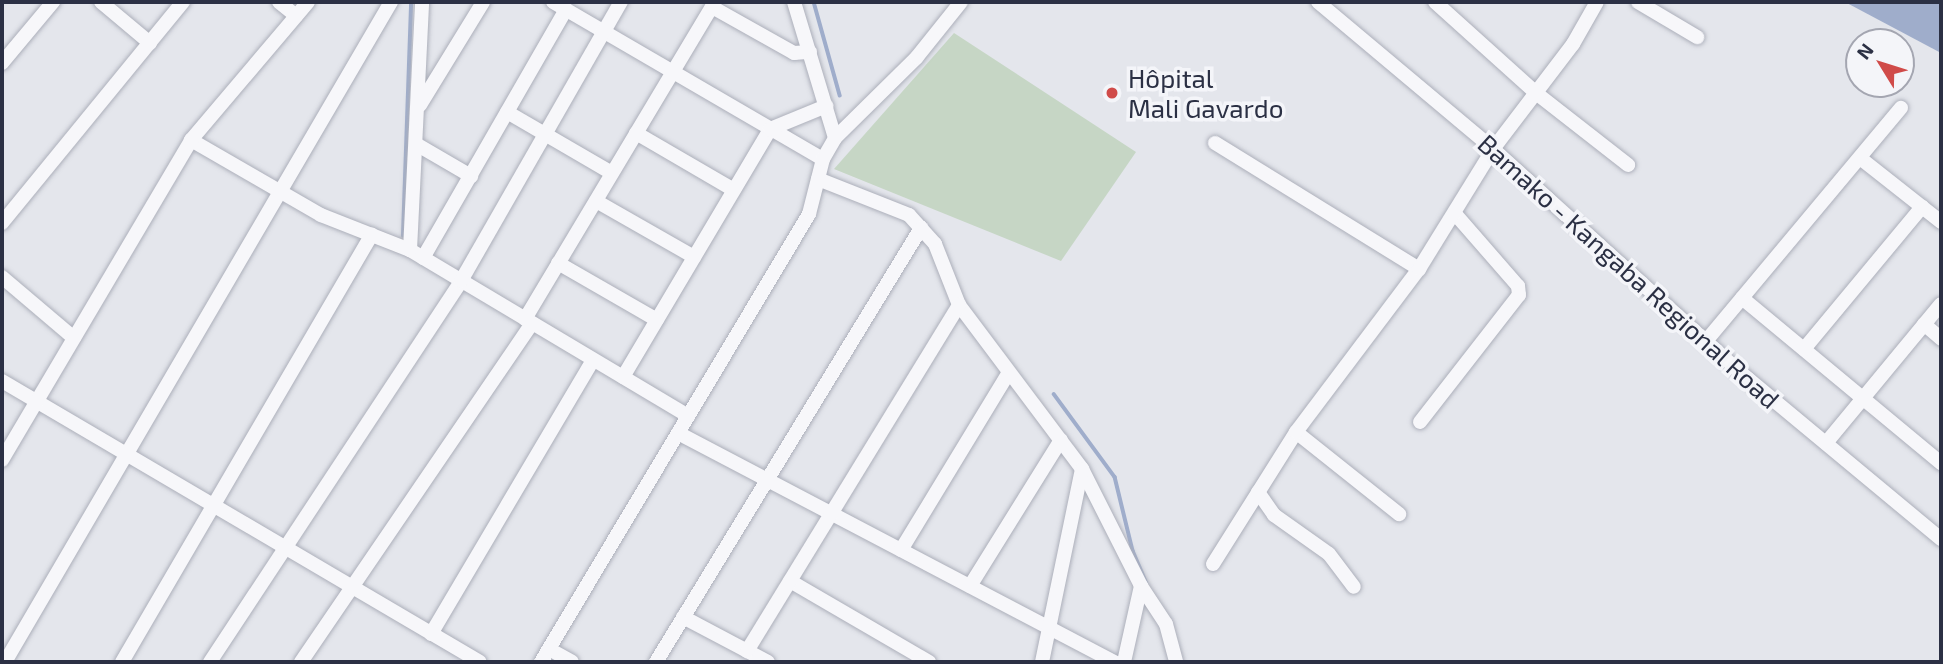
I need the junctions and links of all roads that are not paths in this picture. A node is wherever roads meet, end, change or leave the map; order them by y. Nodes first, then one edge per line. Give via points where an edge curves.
1 (53, 2) edge
2 (101, 2) edge
3 (183, 2) edge
4 (279, 2) edge
5 (308, 2) edge
6 (391, 2) edge
7 (422, 2) edge
8 (482, 2) edge
9 (621, 2) edge
10 (794, 2) edge
11 (961, 2) edge
12 (1318, 2) edge
13 (1435, 2) edge
14 (1597, 2) edge
15 (1638, 2) edge
16 (713, 5) edge
17 (560, 6) edge
18 (296, 16) junction
19 (604, 32) junction
20 (1697, 37) dead end
21 (150, 43) junction
22 (810, 52) junction
23 (2, 63) edge
24 (673, 72) junction
25 (1535, 93) junction
26 (827, 106) junction
27 (418, 108) junction
28 (1901, 108) dead end
29 (508, 112) junction
30 (770, 129) junction
31 (636, 133) junction
32 (545, 134) junction
33 (835, 138) junction
34 (191, 140) junction
35 (1215, 143) dead end
36 (416, 144) junction
37 (1493, 149) junction
38 (1860, 158) junction
39 (823, 159) junction
40 (1628, 165) dead end
41 (612, 173) junction
42 (471, 176) junction
43 (818, 179) junction
44 (734, 190) junction
45 (281, 193) junction
46 (596, 201) junction
47 (1922, 207) junction
48 (1456, 215) junction
49 (1941, 222) edge
50 (2, 223) edge
51 (921, 228) junction
52 (372, 235) junction
53 (410, 250) junction
54 (694, 257) junction
55 (423, 258) junction
56 (558, 263) junction
57 (1419, 269) junction
58 (2, 278) edge
59 (461, 281) junction
60 (1742, 298) junction
61 (1941, 304) edge
62 (959, 305) junction
63 (657, 320) junction
64 (528, 321) junction
65 (1924, 324) junction
66 (74, 338) junction
67 (1941, 338) edge
68 (1706, 341) junction
69 (1804, 349) junction
70 (593, 360) junction
71 (1008, 374) junction
72 (622, 377) junction
73 (2, 381) edge
74 (1863, 398) junction
75 (36, 402) junction
76 (688, 416) junction
77 (1420, 422) dead end
78 (1296, 432) junction
79 (678, 433) junction
80 (1061, 440) junction
81 (1826, 443) junction
82 (127, 455) junction
83 (2, 460) edge
84 (1941, 463) edge
85 (1082, 470) junction
86 (766, 480) junction
87 (1258, 492) junction
88 (214, 506) junction
89 (831, 514) junction
90 (1399, 514) dead end
91 (1941, 539) edge
92 (286, 548) junction
93 (901, 550) junction
94 (1213, 564) dead end
95 (790, 581) junction
96 (970, 586) junction
97 (1141, 586) junction
98 (353, 587) junction
99 (1354, 587) dead end
100 (683, 617) junction
101 (1049, 628) junction
102 (431, 634) junction
103 (549, 649) junction
104 (747, 652) junction
105 (5, 662) edge
106 (121, 662) edge
107 (210, 662) edge
108 (301, 662) edge
109 (480, 662) edge
110 (541, 662) edge
111 (572, 662) edge
112 (656, 662) edge
113 (768, 662) edge
114 (929, 662) edge
115 (1042, 662) edge
116 (1115, 662) edge
117 (1124, 662) edge
118 (1176, 662) edge

1 - 23 street
2 - 21 street
3 - 21 street
4 - 18 street
5 - 18 street
6 - 45 street
7 - 27 street
8 - 27 street
9 - 19 street
10 - 22 street
11 - 33 street via 917,57
12 - 37 street, Bamako - Kangaba Regional Road
13 - 25 street
14 - 25 street via 1573,44
15 - 20 street
16 - 22 street via 794,53
16 - 24 street
17 - 19 street
17 - 29 street
18 - 34 street
19 - 24 street
19 - 32 street
21 - 50 street
22 - 26 street
24 - 30 street
24 - 31 street
25 - 37 street
25 - 40 street
26 - 30 street
26 - 33 street
27 - 36 street
28 - 38 street
29 - 32 street
29 - 42 street
30 - 39 street
30 - 44 street
31 - 41 street
31 - 44 street
32 - 41 street
32 - 59 street
33 - 39 street
34 - 45 street
34 - 66 street
35 - 57 street
36 - 42 street
36 - 53 street
37 - 48 street
37 - 68 street, Bamako - Kangaba Regional Road
38 - 47 street
38 - 60 street
39 - 43 street
41 - 46 street
42 - 55 street
43 - 51 street via 909,215
43 - 76 street via 808,214
44 - 54 street
45 - 52 street
45 - 82 street
46 - 54 street
46 - 56 street
47 - 49 street
47 - 69 street
48 - 57 street
48 - 77 street via 1518,286 1518,295
51 - 62 street via 935,244
51 - 86 street
52 - 53 street
52 - 88 street
53 - 55 street
54 - 63 street
55 - 59 street
56 - 63 street
56 - 64 street
57 - 78 street
58 - 66 street
59 - 64 street
59 - 92 street
60 - 68 street
60 - 69 street
61 - 65 street
62 - 71 street
62 - 89 street
63 - 72 street
64 - 70 street
64 - 98 street
65 - 67 street
65 - 74 street
66 - 75 street
68 - 81 street, Bamako - Kangaba Regional Road
69 - 74 street
70 - 72 street
70 - 102 street
71 - 80 street
71 - 93 street
72 - 76 street
73 - 75 street
74 - 81 street
74 - 84 street
75 - 82 street
75 - 83 street
76 - 79 street
78 - 87 street
78 - 90 street
79 - 86 street
79 - 103 street
80 - 85 street
80 - 96 street
81 - 91 street, Bamako - Kangaba Regional Road
82 - 88 street
82 - 105 street
85 - 97 street
85 - 101 street
86 - 89 street
86 - 100 street
87 - 94 street
87 - 99 street via 1274,515 1329,554
88 - 92 street
88 - 106 street
89 - 93 street
89 - 95 street
92 - 98 street
92 - 107 street
93 - 96 street
95 - 104 street
95 - 114 street
96 - 101 street
97 - 117 street
97 - 118 street via 1166,624
98 - 102 street
98 - 108 street
100 - 104 street
100 - 112 street
101 - 115 street
101 - 116 street
102 - 109 street
103 - 110 street
103 - 111 street
104 - 113 street

